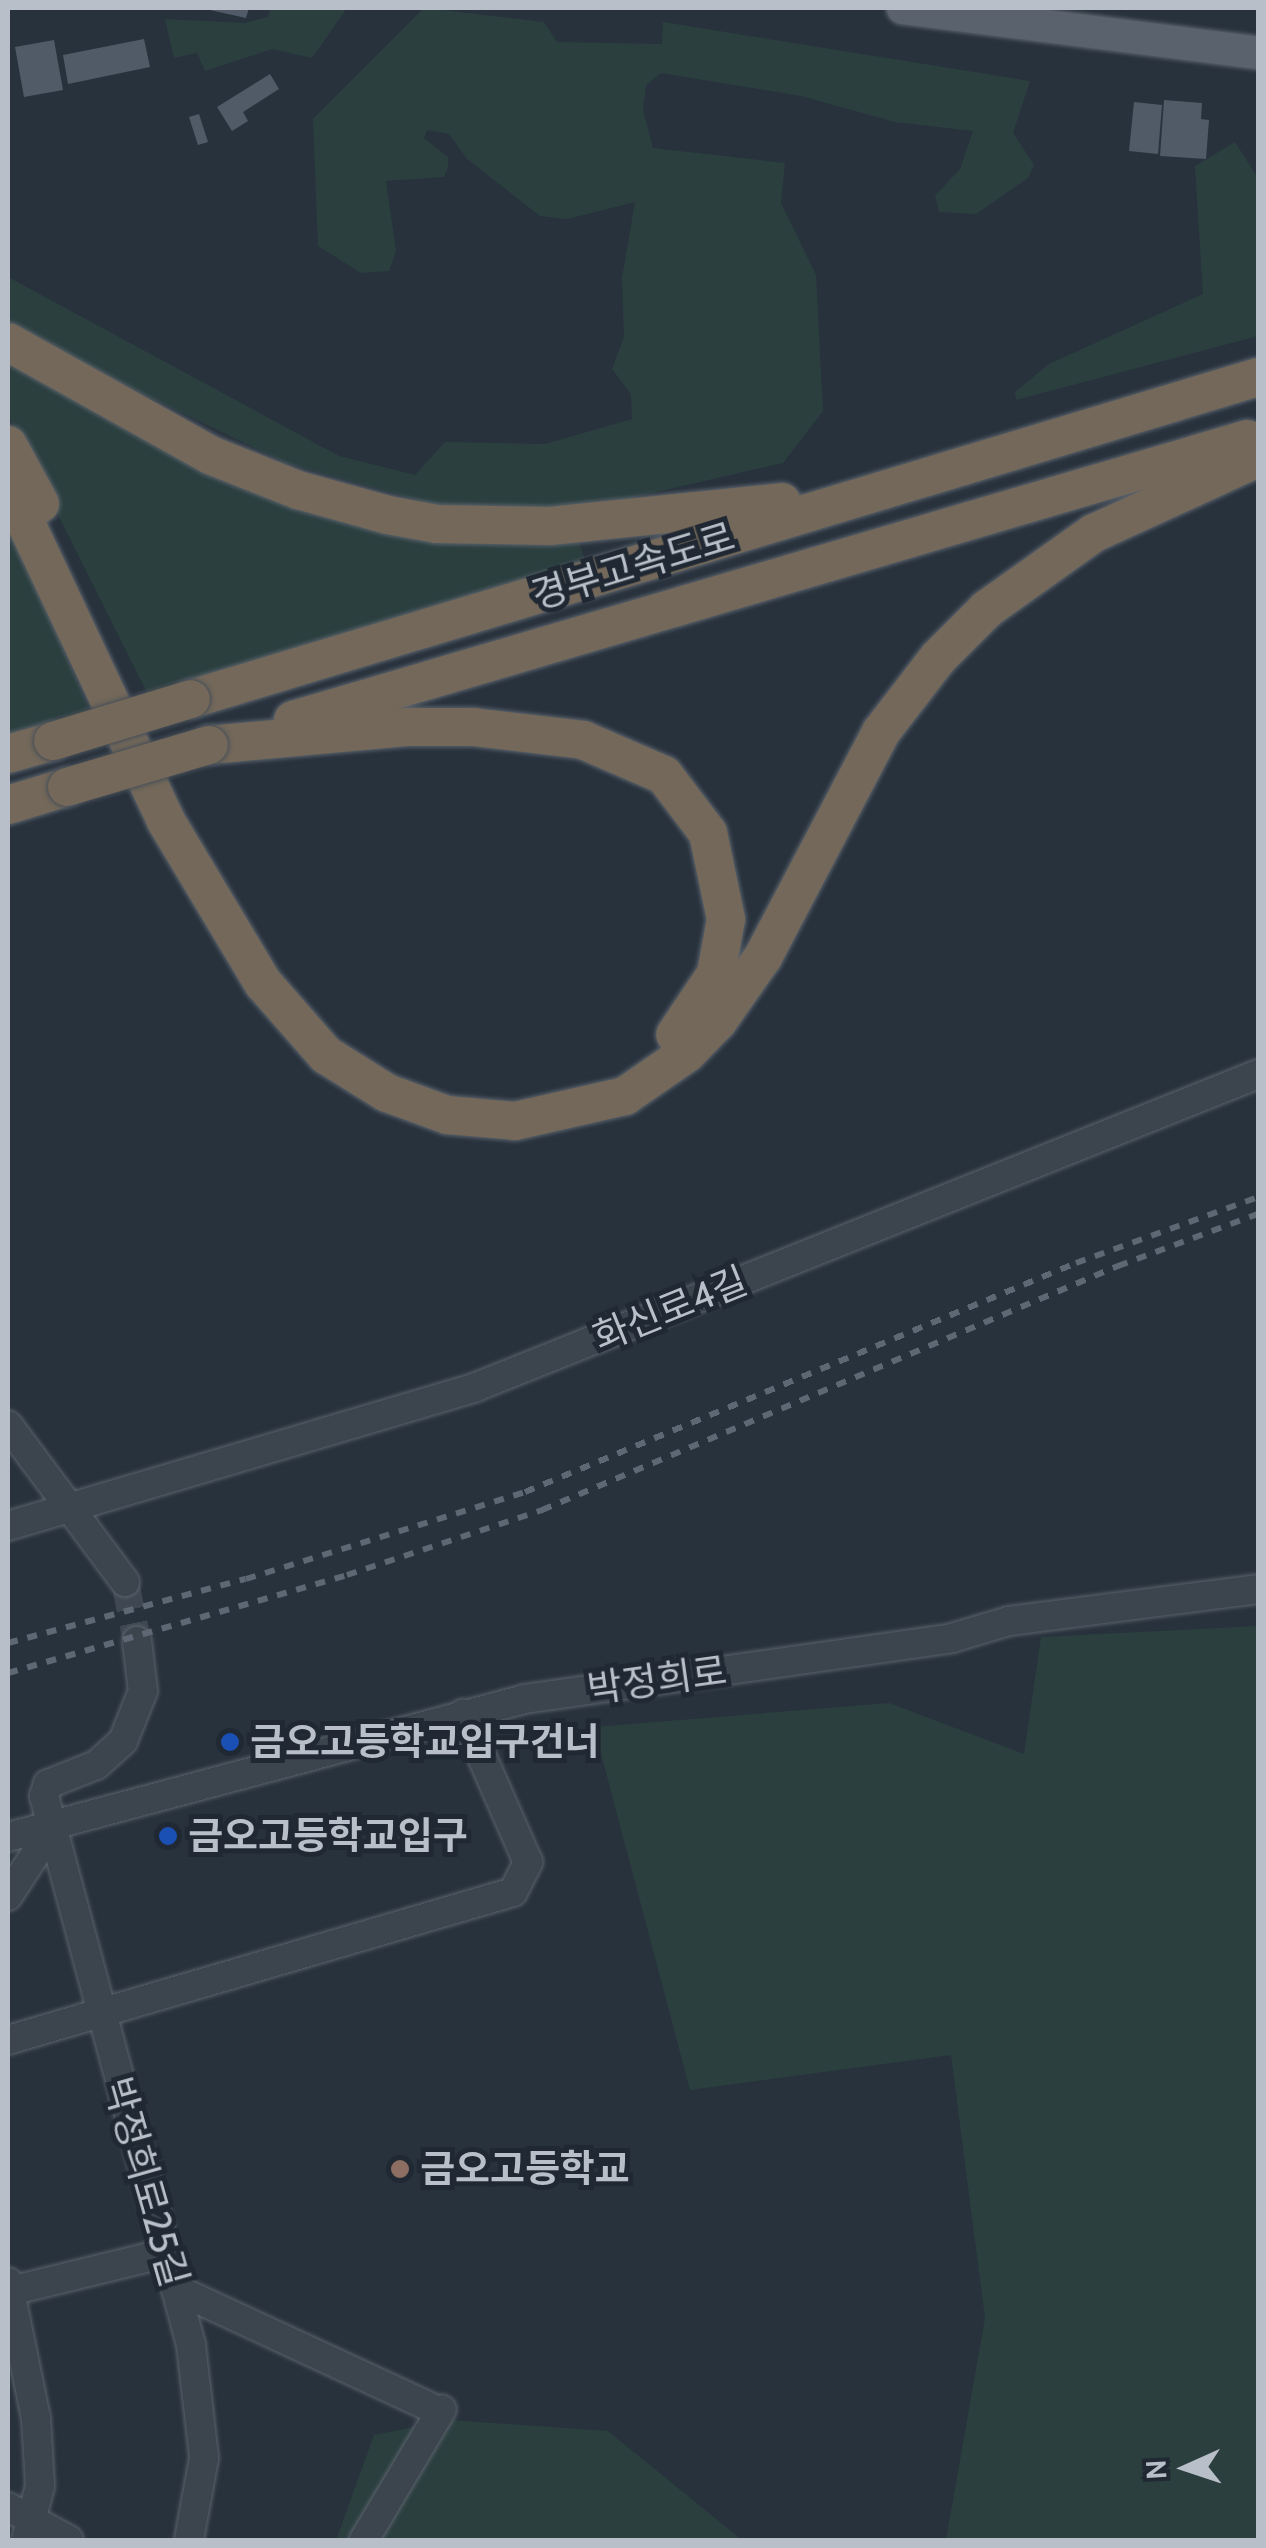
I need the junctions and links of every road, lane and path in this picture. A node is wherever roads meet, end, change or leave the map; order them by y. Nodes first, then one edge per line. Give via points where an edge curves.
1 (903, 8) edge
2 (1258, 53) edge
3 (8, 342) edge
4 (1258, 377) edge
5 (1258, 436) edge
6 (8, 444) edge
7 (1258, 458) edge
8 (8, 485) edge
9 (888, 488) junction
10 (209, 745) junction
11 (8, 754) edge
12 (8, 805) edge
13 (1258, 1074) edge
14 (8, 1425) edge
15 (70, 1510) junction
16 (8, 1526) edge
17 (124, 1582) tunnel mouth
18 (1258, 1589) edge
19 (137, 1642) tunnel mouth
20 (463, 1714) junction
21 (53, 1827) junction
22 (8, 1837) edge
23 (8, 1896) edge
24 (98, 2013) junction
25 (8, 2040) edge
26 (166, 2253) junction
27 (9, 2286) edge
28 (176, 2289) junction
29 (8, 2507) edge
30 (30, 2531) edge
31 (69, 2540) edge
32 (189, 2540) edge
33 (364, 2540) edge

1 - 2 main road
3 - 9 highway via 226,461 341,503 437,524 638,520
4 - 9 highway, 경부고속도로
5 - 10 highway, 경부고속도로
6 - 10 highway via 244,915 336,1032 423,1083 479,1098 522,1099 590,1086 632,1068 688,1023 704,999 724,946 718,856 681,791 646,763 583,740 472,727
7 - 8 highway via 1094,533 988,610 938,658 881,732 763,957 718,1021 687,1053 625,1096 516,1121 447,1114 387,1094 326,1055 263,982 166,820
9 - 11 highway, 경부고속도로, bridge
10 - 12 highway, 경부고속도로, bridge
13 - 15 street, 화신로4길 via 476,1387
14 - 15 street
15 - 16 street, 화신로4길
15 - 17 street
18 - 20 street, 박정희로 via 1009,1621 952,1638 526,1699
19 - 21 street, 박정희로25길 via 143,1691 123,1741 96,1765 48,1784 44,1796
20 - 21 street, 박정희로
20 - 24 street via 528,1862 513,1892
21 - 22 street, 박정희로
21 - 23 street
21 - 24 street, 박정희로25길
24 - 25 street
24 - 26 street, 박정희로25길
26 - 27 street
26 - 28 street, 박정희로25길
27 - 30 street via 36,2418
28 - 32 street, 박정희로25길 via 192,2344 203,2441
28 - 33 street via 435,2408
29 - 30 street
30 - 31 street

